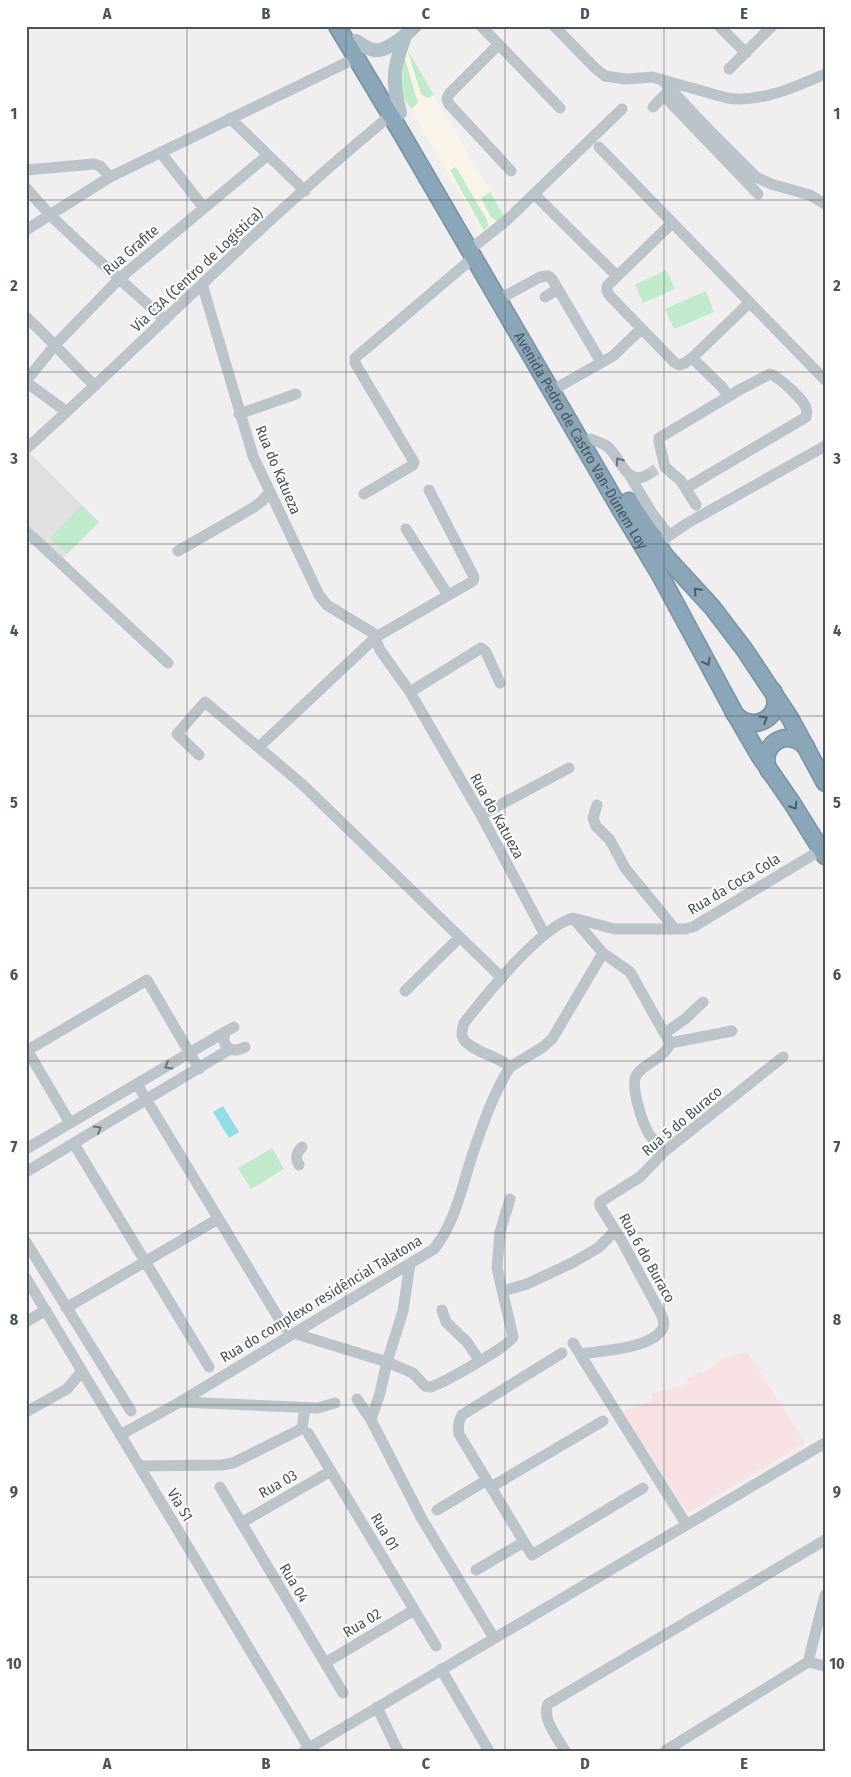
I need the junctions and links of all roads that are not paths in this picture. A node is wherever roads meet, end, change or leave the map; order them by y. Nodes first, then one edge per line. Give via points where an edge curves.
1 (337, 26) edge
2 (347, 26) edge
3 (481, 26) edge
4 (554, 26) edge
5 (719, 26) edge
6 (772, 26) edge
7 (411, 30) edge
8 (498, 45) junction
9 (356, 50) junction
10 (746, 52) junction
11 (729, 69) dead end
12 (825, 74) edge
13 (661, 79) junction
14 (667, 92) junction
15 (652, 106) dead end
16 (560, 108) dead end
17 (622, 108) dead end
18 (396, 114) junction
19 (230, 118) junction
20 (599, 147) dead end
21 (160, 153) junction
22 (268, 155) junction
23 (26, 170) edge
24 (511, 171) dead end
25 (110, 177) junction
26 (26, 188) edge
27 (305, 191) junction
28 (534, 194) junction
29 (758, 194) dead end
30 (825, 204) edge
31 (204, 208) junction
32 (50, 215) junction
33 (672, 224) junction
34 (26, 230) edge
35 (475, 250) junction
36 (616, 275) junction
37 (120, 278) junction
38 (202, 284) junction
39 (558, 289) junction
40 (507, 295) junction
41 (545, 297) dead end
42 (749, 303) junction
43 (26, 317) edge
44 (166, 320) junction
45 (642, 329) junction
46 (55, 345) junction
47 (692, 358) junction
48 (601, 362) junction
49 (825, 380) edge
50 (26, 381) edge
51 (94, 385) junction
52 (560, 386) junction
53 (296, 394) dead end
54 (728, 396) junction
55 (67, 412) junction
56 (239, 414) junction
57 (591, 439) junction
58 (825, 446) edge
59 (26, 449) edge
60 (630, 476) junction
61 (686, 488) junction
62 (429, 490) dead end
63 (270, 492) junction
64 (364, 494) dead end
65 (643, 497) junction
66 (696, 505) dead end
67 (406, 530) dead end
68 (26, 531) edge
69 (659, 539) junction
70 (178, 551) dead end
71 (448, 595) junction
72 (376, 637) junction
73 (168, 663) dead end
74 (500, 683) dead end
75 (772, 689) junction
76 (410, 692) junction
77 (734, 712) junction
78 (259, 747) junction
79 (806, 747) junction
80 (199, 755) dead end
81 (568, 768) dead end
82 (769, 771) junction
83 (825, 783) edge
84 (597, 805) dead end
85 (481, 815) junction
86 (823, 853) edge
87 (573, 918) junction
88 (675, 929) junction
89 (544, 933) junction
90 (459, 938) junction
91 (603, 953) junction
92 (502, 978) junction
93 (405, 991) dead end
94 (703, 1002) dead end
95 (732, 1032) dead end
96 (668, 1038) junction
97 (245, 1046) dead end
98 (27, 1049) edge
99 (230, 1049) junction
100 (190, 1053) junction
101 (783, 1057) dead end
102 (510, 1067) junction
103 (199, 1069) junction
104 (137, 1084) junction
105 (146, 1101) junction
106 (70, 1123) junction
107 (74, 1144) junction
108 (302, 1147) dead end
109 (26, 1149) edge
110 (665, 1151) junction
111 (299, 1165) dead end
112 (26, 1172) edge
113 (510, 1199) dead end
114 (599, 1204) joint
115 (218, 1219) junction
116 (615, 1231) junction
117 (26, 1242) edge
118 (145, 1262) junction
119 (410, 1264) junction
120 (26, 1278) edge
121 (503, 1291) junction
122 (66, 1308) junction
123 (46, 1310) junction
124 (442, 1310) dead end
125 (26, 1322) edge
126 (288, 1330) junction
127 (573, 1343) dead end
128 (562, 1353) dead end
129 (580, 1354) junction
130 (479, 1360) junction
131 (387, 1362) junction
132 (209, 1367) dead end
133 (82, 1371) junction
134 (91, 1387) junction
135 (67, 1389) junction
136 (357, 1400) dead end
137 (180, 1402) junction
138 (335, 1403) dead end
139 (305, 1408) junction
140 (130, 1411) dead end
141 (26, 1412) edge
142 (371, 1420) junction
143 (603, 1422) dead end
144 (308, 1434) dead end
145 (120, 1435) junction
146 (825, 1443) edge
147 (139, 1466) junction
148 (331, 1471) junction
149 (489, 1484) junction
150 (220, 1487) dead end
151 (643, 1488) dead end
152 (437, 1510) dead end
153 (241, 1523) junction
154 (686, 1524) junction
155 (825, 1540) edge
156 (524, 1542) junction
157 (476, 1570) dead end
158 (825, 1595) edge
159 (414, 1610) junction
160 (494, 1638) junction
161 (436, 1646) dead end
162 (808, 1662) junction
163 (325, 1663) junction
164 (825, 1666) edge
165 (441, 1669) junction
166 (343, 1694) dead end
167 (377, 1707) junction
168 (306, 1749) edge
169 (398, 1751) edge
170 (489, 1751) edge
171 (565, 1751) edge
172 (664, 1751) edge

1 - 9 highway, Avenida Pedro de Castro Van-Dúnem Loy
2 - 9 highway, Avenida Pedro de Castro Van-Dúnem Loy
3 - 8 street
4 - 13 street via 605,76
5 - 10 street
6 - 10 street
7 - 9 main road via 395,43 375,50
7 - 18 main road via 398,54 394,77
8 - 16 street
8 - 24 street via 447,99
9 - 18 highway, Avenida Pedro de Castro Van-Dúnem Loy
9 - 19 street
10 - 11 street
12 - 13 street via 771,94 739,100
13 - 14 street
14 - 15 street
14 - 29 street
14 - 30 street via 756,177 810,195
17 - 28 street
18 - 27 street, Via C3A (Centro de Logística)
18 - 35 highway, Avenida Pedro de Castro Van-Dúnem Loy
19 - 21 street
19 - 22 street
20 - 33 street
21 - 25 street
21 - 31 street
22 - 27 street
22 - 31 street, Rua Grafite
23 - 25 street via 94,164
25 - 32 street
26 - 32 street
27 - 38 street, Via C3A (Centro de Logística)
28 - 35 street
28 - 36 street
31 - 37 street, Rua Grafite
32 - 34 street
32 - 37 street
33 - 36 street
33 - 42 street
35 - 40 highway, Avenida Pedro de Castro Van-Dúnem Loy
35 - 64 street via 355,358 354,363 414,462
35 -> 77 highway, Avenida Pedro de Castro Van-Dúnem Loy via 659,573
36 - 45 street via 607,291
37 - 44 street
37 - 46 street, Rua Grafite
38 - 44 street, Via C3A (Centro de Logística)
38 - 56 street, Rua do Katueza
39 - 40 street via 552,279 543,276
39 - 41 street
39 - 48 street
40 - 52 highway, Avenida Pedro de Castro Van-Dúnem Loy
42 - 47 street
42 - 49 street
43 - 46 street
44 - 51 street, Via C3A (Centro de Logística)
45 - 47 street via 679,365
45 - 48 street via 613,356
46 - 50 street, Rua Grafite
46 - 51 street
47 - 54 street
48 - 52 street
50 - 55 street
51 - 55 street, Via C3A (Centro de Logística)
52 - 57 highway, Avenida Pedro de Castro Van-Dúnem Loy
53 - 56 street
54 - 61 street via 659,438 664,469 678,477
54 - 61 street via 770,374 804,403 806,417
55 - 59 street, Via C3A (Centro de Logística)
56 - 63 street, Rua do Katueza via 253,456
60 -> 57 street via 608,447
57 - 69 highway, Avenida Pedro de Castro Van-Dúnem Loy
58 - 69 street
60 - 65 street
60 - 65 street via 648,478 642,488
61 - 66 street
62 - 71 street via 474,577 474,581
63 - 70 street via 261,502
63 - 72 street, Rua do Katueza via 319,595 327,605
65 - 69 street
65 - 69 street
67 - 71 street
68 - 73 street
75 -> 69 highway, Avenida Pedro de Castro Van-Dúnem Loy via 729,627
71 - 72 street
72 - 76 street, Rua do Katueza via 380,650
72 - 78 street
74 - 76 street via 481,648
77 -> 75 highway via 748,723 765,720 775,706
75 - 79 highway, Avenida Pedro de Castro Van-Dúnem Loy
76 - 85 street, Rua do Katueza
77 - 82 highway, Avenida Pedro de Castro Van-Dúnem Loy
78 - 80 street via 205,702 177,734
78 - 90 street via 303,785
79 - 82 highway via 790,738 776,741 768,749 766,757
79 - 83 highway, Avenida Pedro de Castro Van-Dúnem Loy
81 - 85 street
82 -> 86 highway, Avenida Pedro de Castro Van-Dúnem Loy
84 - 88 street via 593,818 596,826 610,840 626,868
85 - 89 street, Rua do Katueza
86 - 88 street, Rua da Coca Cola via 693,927
87 - 88 street, Rua da Coca Cola via 615,929
87 - 89 street
87 - 91 street
89 - 92 street
90 - 92 street
90 - 93 street
91 - 96 street via 630,972
91 - 102 street via 552,1039
92 - 102 street via 464,1023 462,1031 469,1045
94 - 96 street
95 - 96 street
96 - 110 street via 668,1049 635,1079 636,1097 644,1124
97 - 99 street
98 - 100 street via 147,980
98 - 106 street
99 - 100 street via 223,1038 230,1029
99 - 103 street
100 - 103 street
100 -> 104 street
101 - 110 street, Rua 5 do Buraco
102 - 119 street, Rua do complexo residêncial Talatona via 487,1115 460,1198 444,1234 434,1249
103 - 105 street
104 - 105 street
104 - 106 street
107 -> 105 street
105 - 115 street
106 - 109 street
107 - 112 street
107 - 118 street
108 - 111 street via 297,1154
110 - 114 street, Rua 5 do Buraco via 640,1177
113 - 121 street via 498,1248 497,1268
114 - 116 street, Rua 6 do Buraco
115 - 118 street
115 - 126 street
116 - 121 street via 598,1248 572,1263 527,1284
116 - 129 street, Rua 6 do Buraco via 662,1316 663,1326 661,1331 640,1344
117 - 122 street
118 - 122 street
118 - 132 street
119 - 126 street, Rua do complexo residêncial Talatona
119 - 131 street via 404,1311
120 - 123 street, Via S1
121 - 130 street via 512,1341
122 - 140 street
123 - 125 street
123 - 133 street, Via S1
124 - 130 street via 446,1322
126 - 131 street
126 - 137 street, Rua do complexo residêncial Talatona
127 - 129 street
128 - 149 street via 462,1415 459,1420 459,1434
129 - 154 street
130 - 131 street via 430,1387 413,1373
131 - 142 street
133 - 134 street, Via S1
133 - 135 street
134 - 135 street
134 - 145 street, Via S1
135 - 141 street
136 - 142 street
137 - 139 street
137 - 145 street, Rua do complexo residêncial Talatona
138 - 139 street
139 - 147 street via 302,1428 297,1432 233,1463
142 - 160 street via 422,1519
143 - 149 street
144 - 148 street, Rua 01
145 - 147 street, Via S1
146 - 154 street
147 - 168 street, Via S1
148 - 153 street, Rua 03
148 - 159 street, Rua 01
149 - 152 street
149 - 156 street
150 - 153 street, Rua 04
151 - 156 street via 532,1555
153 - 163 street, Rua 04
154 - 160 street
155 - 171 street via 548,1704 547,1718
156 - 157 street
158 - 162 street
159 - 161 street, Rua 01
159 - 163 street, Rua 02
160 - 165 street
162 - 164 street
162 - 172 street
163 - 166 street, Rua 04
165 - 167 street
165 - 170 street
167 - 168 street
167 - 169 street

